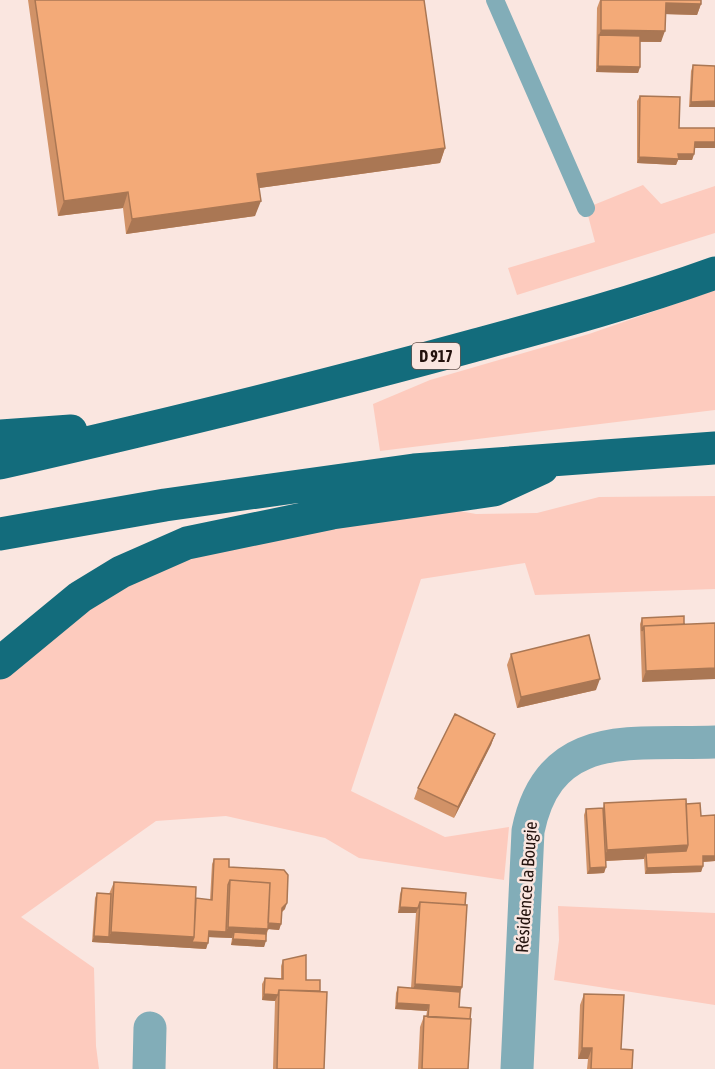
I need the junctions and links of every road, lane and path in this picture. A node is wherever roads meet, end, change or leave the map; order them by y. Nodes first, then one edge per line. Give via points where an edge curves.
1 (495, 0) edge
2 (586, 208) dead end
3 (715, 273) edge
4 (154, 428) junction
5 (0, 436) edge
6 (715, 448) edge
7 (563, 459) junction
8 (0, 463) edge
9 (0, 534) edge
10 (0, 663) edge
11 (715, 742) edge
12 (150, 1028) dead end
13 (149, 1069) edge
14 (517, 1069) edge

1 - 2 lane
3 - 4 highway, D 917 via 589,314
4 - 5 highway
4 - 8 highway, D 917
6 - 7 highway
7 - 9 highway via 414,470 165,505
7 - 10 highway via 494,490 332,513 187,543 121,572 80,597
11 - 14 street, Résidence la Bougie via 594,748 567,760 546,781 528,831
12 - 13 street

